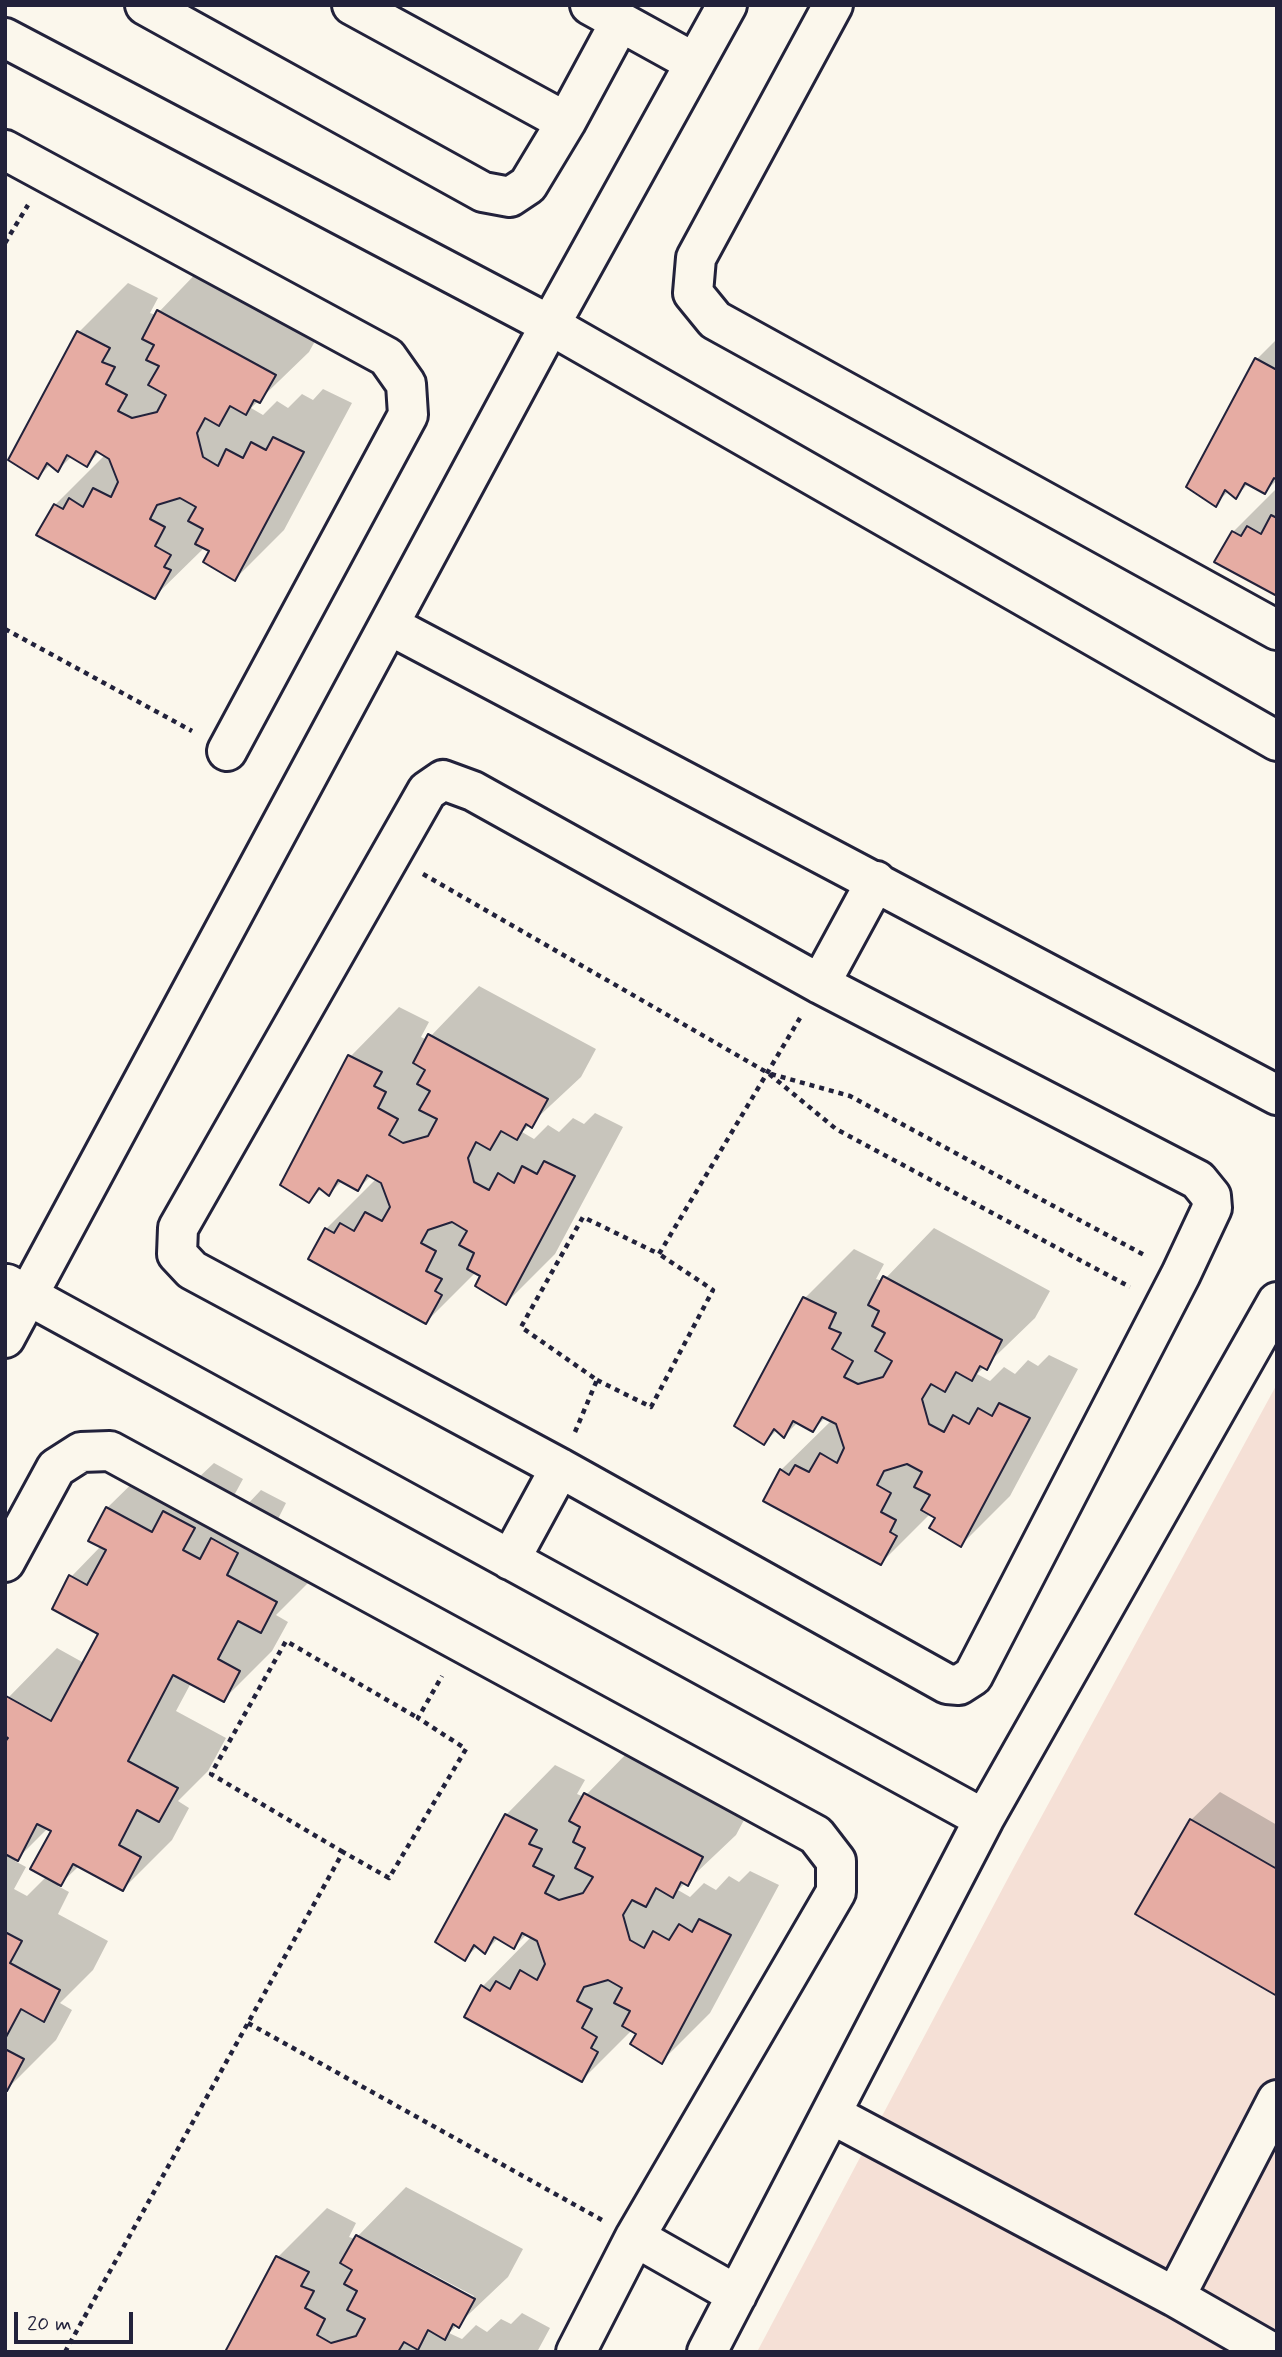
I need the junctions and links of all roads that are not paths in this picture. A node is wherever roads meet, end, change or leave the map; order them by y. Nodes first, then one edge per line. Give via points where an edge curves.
1 (145, 5) edge
2 (352, 5) edge
3 (727, 5) edge
4 (832, 5) edge
5 (605, 14) edge
6 (5, 38) edge
7 (695, 63) junction
8 (566, 122) junction
9 (5, 150) edge
10 (550, 325) junction
11 (389, 625) junction
12 (1277, 630) edge
13 (1277, 741) edge
14 (227, 751) road end
15 (876, 881) junction
16 (820, 985) junction
17 (1277, 1095) edge
18 (17, 1289) edge
19 (1277, 1302) edge
20 (5, 1338) edge
21 (560, 1468) junction
22 (510, 1560) junction
23 (5, 1562) edge
24 (984, 1819) junction
25 (1277, 2100) edge
26 (831, 2114) junction
27 (635, 2237) junction
28 (737, 2295) junction
29 (1175, 2297) junction
30 (576, 2352) edge
31 (707, 2352) edge
32 (1271, 2352) edge

1 - 8 street via 483,192 510,197 528,186
2 - 8 street
3 - 7 street
4 - 12 street via 696,258 692,293 715,320
5 - 7 street
5 - 8 street
6 - 10 street
7 - 10 street
9 - 14 street via 387,357 406,384 408,415
10 - 11 street
10 - 13 street
11 - 15 street
11 - 18 street
15 - 16 street
15 - 17 street
16 - 21 street via 473,791 443,780 428,790 178,1228 177,1254 192,1270
16 - 21 street via 1198,1180 1211,1196 1212,1208 1173,1290 973,1676 959,1685 947,1684
18 - 20 street
18 - 22 street
19 - 24 street
21 - 22 street
22 - 24 street
23 - 27 street via 56,1468 80,1452 110,1451 816,1835 836,1861 836,1892
24 - 26 street
25 - 29 street
26 - 28 street
26 - 29 street
27 - 28 street
27 - 30 street
28 - 31 street
29 - 32 street

